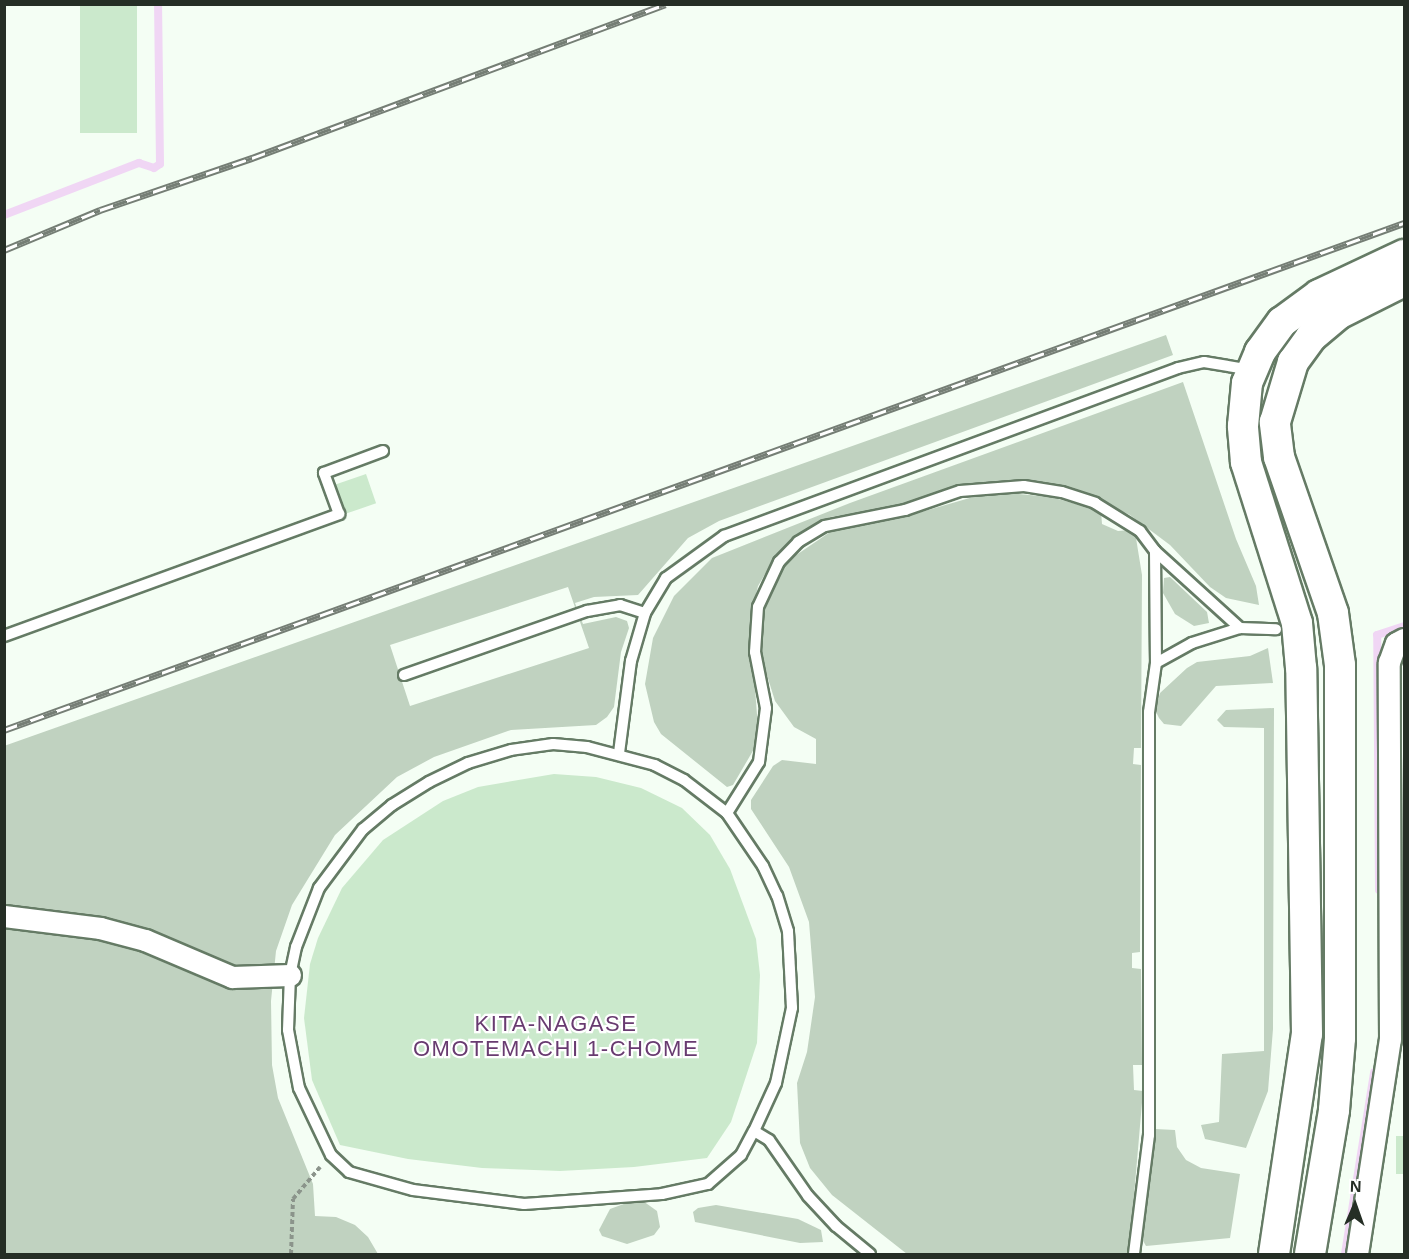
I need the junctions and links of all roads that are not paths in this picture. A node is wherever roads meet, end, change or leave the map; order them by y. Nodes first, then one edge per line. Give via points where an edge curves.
1 (1404, 255) edge
2 (1404, 281) edge
3 (1252, 370) junction
4 (383, 452) dead end
5 (1155, 551) junction
6 (645, 614) junction
7 (1240, 628) junction
8 (1276, 629) dead end
9 (4, 636) edge
10 (1404, 639) edge
11 (1156, 663) junction
12 (404, 675) dead end
13 (620, 753) junction
14 (727, 813) junction
15 (4, 916) edge
16 (290, 975) junction
17 (1397, 1039) edge
18 (754, 1131) junction
19 (870, 1254) edge
20 (1134, 1254) edge
21 (1274, 1254) edge
22 (1310, 1254) edge
23 (1357, 1254) edge

1 - 3 street via 1351,278 1282,322
2 - 22 street via 1338,314 1311,337 1293,362 1275,422 1278,457 1333,613 1340,665 1340,1038 1334,1110
3 - 6 lane via 1204,362 1178,368 724,536 666,578
3 - 21 street via 1243,426 1246,462 1297,622 1301,687 1307,1034
4 - 9 lane via 324,473 339,514
5 - 7 lane
5 - 11 lane
5 - 14 lane via 1140,531 1095,503 1062,492 1024,486 960,491 904,510 825,526 798,542 779,562 758,607 755,652 766,708 759,762
6 - 12 lane via 620,605 587,611
6 - 13 lane via 631,661
7 - 8 lane
7 - 11 lane via 1192,643
10 - 17 street via 1396,643 1389,662
11 - 20 lane via 1149,712 1149,1135
13 - 14 lane via 684,780
13 - 16 lane via 553,744 511,750 468,763 392,804 363,829 319,888 304,919
14 - 18 lane via 763,866 777,896 788,931 792,970 786,1047
15 - 16 street via 35,917 145,940 232,977
16 - 18 lane via 291,1060 312,1123 331,1155 349,1172 413,1191 524,1204 662,1194 708,1184 741,1155
17 - 23 street
18 - 19 lane via 769,1140 808,1196 836,1226

